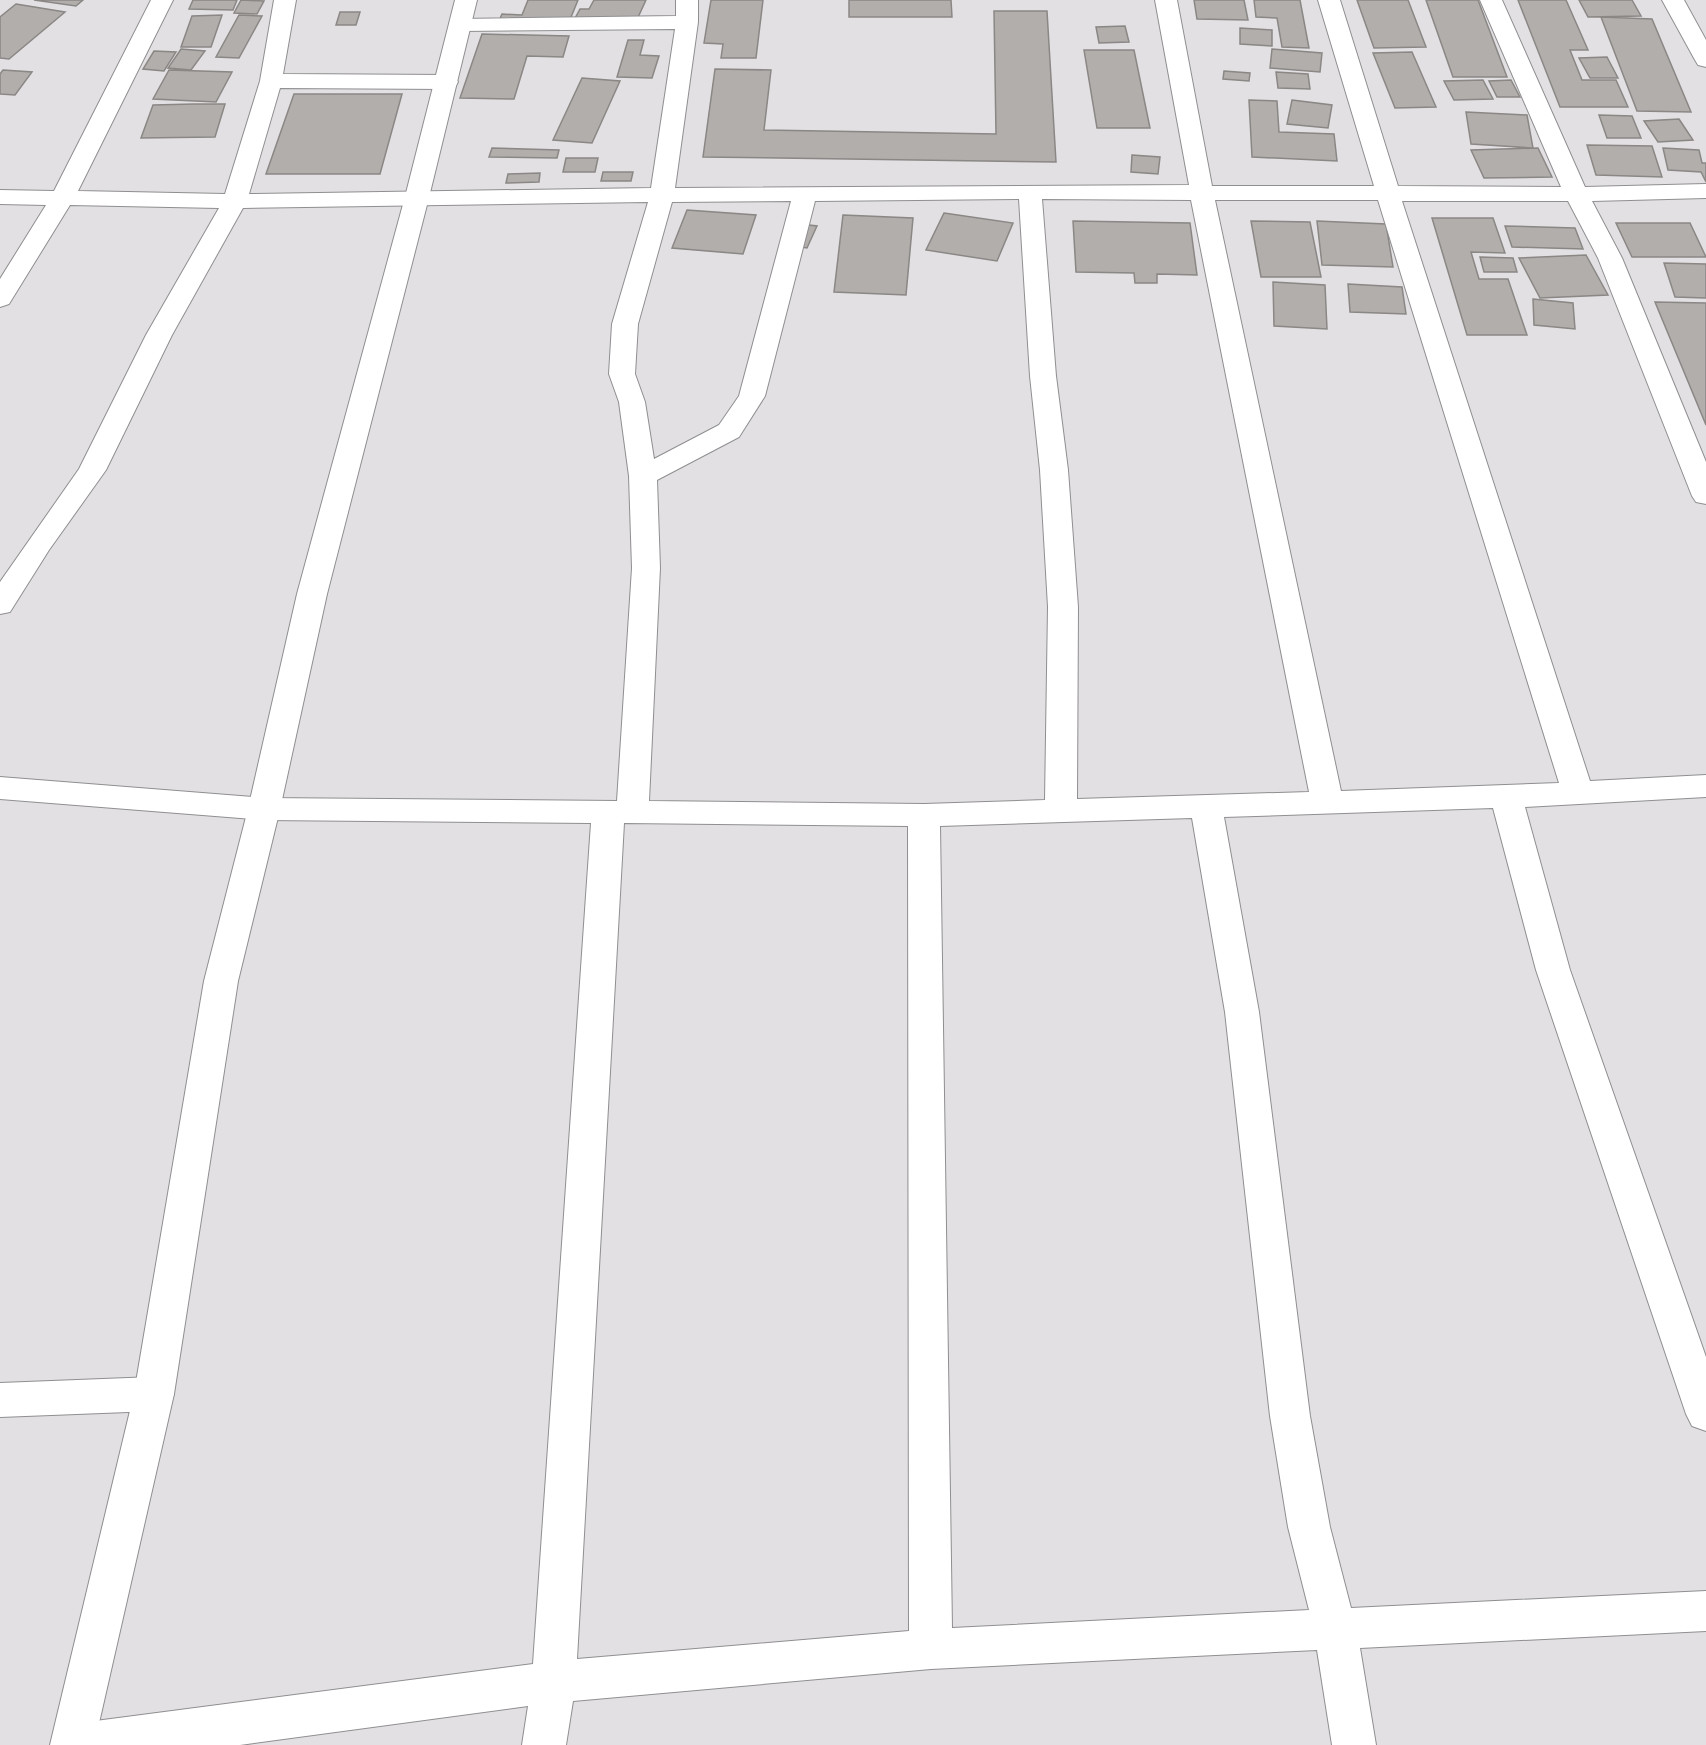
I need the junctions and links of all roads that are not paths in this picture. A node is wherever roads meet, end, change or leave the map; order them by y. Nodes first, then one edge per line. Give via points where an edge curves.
1 (162, 0) edge
2 (285, 0) edge
3 (1166, 0) edge
4 (1329, 0) edge
5 (1491, 0) edge
6 (1672, 0) edge
7 (687, 11) edge
8 (463, 13) edge
9 (1706, 60) edge
10 (271, 81) junction
11 (447, 82) junction
12 (1706, 191) edge
13 (1030, 192) junction
14 (1202, 193) junction
15 (1388, 193) junction
16 (805, 194) junction
17 (1576, 194) junction
18 (662, 195) junction
19 (0, 197) edge
20 (417, 197) junction
21 (62, 200) junction
22 (235, 201) junction
23 (0, 299) edge
24 (643, 476) junction
25 (1706, 496) edge
26 (0, 605) edge
27 (1706, 786) edge
28 (0, 788) edge
29 (1578, 793) junction
30 (1506, 797) junction
31 (1328, 803) junction
32 (1206, 807) junction
33 (264, 809) junction
34 (1061, 811) junction
35 (620, 813) junction
36 (924, 815) junction
37 (154, 1395) junction
38 (0, 1400) edge
39 (1706, 1414) edge
40 (1706, 1611) edge
41 (1335, 1629) junction
42 (931, 1649) junction
43 (554, 1682) junction
44 (72, 1745) edge
45 (80, 1745) edge
46 (544, 1745) edge
47 (1354, 1745) edge

1 - 21 street
2 - 10 street
3 - 14 street
4 - 15 street
5 - 17 street
6 - 9 street
7 - 8 street
7 - 18 street
8 - 11 street
10 - 11 street
10 - 22 street
11 - 20 street
12 - 17 street
13 - 14 street
13 - 16 street
13 - 34 street via 1063,607
14 - 15 street
14 - 31 street
15 - 17 street
15 - 29 street
16 - 18 street
16 - 24 street via 752,396 729,430
17 - 25 street via 1610,258
18 - 20 street
18 - 24 street via 625,324 622,374 632,402
19 - 21 street
20 - 22 street
20 - 33 street via 312,594
21 - 22 street
21 - 23 street
22 - 26 street via 159,335 92,470
24 - 35 street via 646,568
27 - 29 street
28 - 33 street
29 - 30 street
30 - 31 street
30 - 39 street via 1553,970
31 - 32 street
32 - 34 street
32 - 41 street via 1242,1012 1290,1416 1309,1527
33 - 35 street
33 - 37 street via 221,981
34 - 36 street
35 - 36 street
35 - 43 street
36 - 42 street
37 - 38 street
37 - 44 street
40 - 41 street
41 - 42 street
41 - 47 street
42 - 43 street
43 - 45 street
43 - 46 street

